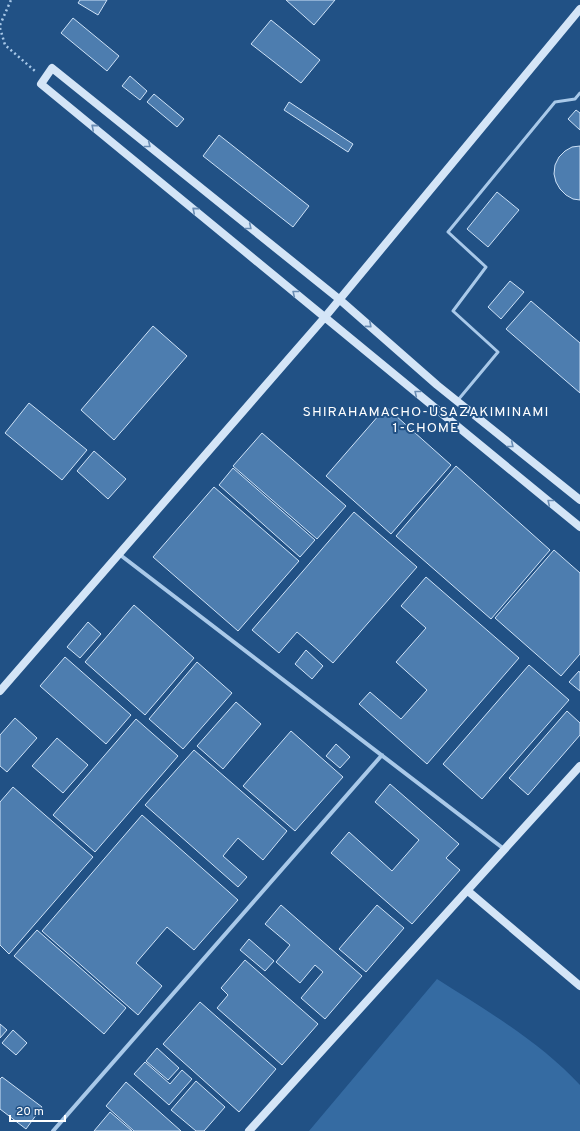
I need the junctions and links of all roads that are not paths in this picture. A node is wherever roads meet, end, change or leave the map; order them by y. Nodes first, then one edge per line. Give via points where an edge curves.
1 (580, 10) edge
2 (580, 94) edge
3 (339, 299) junction
4 (325, 317) junction
5 (457, 401) junction
6 (580, 500) edge
7 (580, 527) edge
8 (119, 553) junction
9 (0, 691) edge
10 (382, 755) junction
11 (580, 766) edge
12 (505, 850) junction
13 (468, 891) junction
14 (580, 986) edge
15 (53, 1131) edge
16 (249, 1131) edge

1 - 3 street
2 - 5 lane via 575,99 556,102 448,232 486,267 453,310 498,352
3 - 4 street
4 -> 3 street via 41,84 52,68
3 -> 5 street
7 -> 4 street
4 - 8 street
5 -> 6 street
8 - 9 street
8 - 10 street
10 - 12 street
10 - 15 street
11 - 12 street
12 - 13 street
13 - 14 street
13 - 16 street

